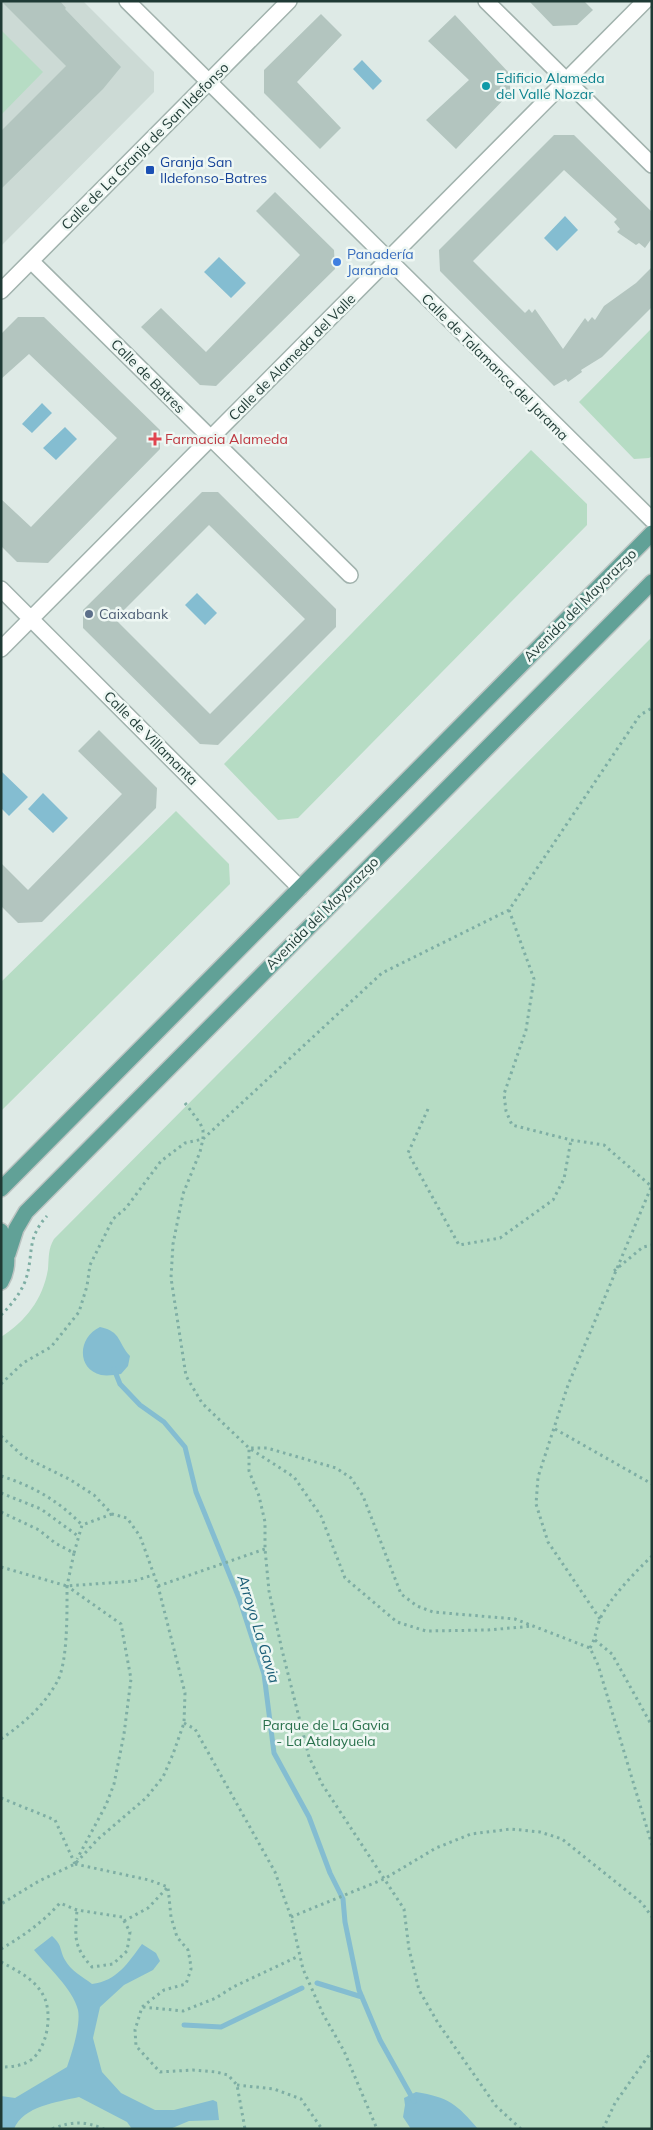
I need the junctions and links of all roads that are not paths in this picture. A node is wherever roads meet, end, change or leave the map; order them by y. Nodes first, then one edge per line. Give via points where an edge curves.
1 (127, 1) edge
2 (289, 1) edge
3 (486, 1) edge
4 (645, 1) edge
5 (208, 82) junction
6 (566, 82) junction
7 (652, 164) edge
8 (388, 260) junction
9 (31, 261) junction
10 (1, 291) edge
11 (211, 438) junction
12 (652, 520) edge
13 (652, 533) edge
14 (350, 575) dead end
15 (652, 582) edge
16 (1, 589) edge
17 (31, 619) junction
18 (1, 649) edge
19 (300, 888) junction
20 (1, 1189) edge
21 (1, 1231) edge
22 (8, 1254) junction
23 (1, 1282) edge

1 - 5 street, Calle de Talamanca del Jarama
2 - 5 street, Calle de La Granja de San Ildefonso
3 - 6 street
4 - 6 street, Calle de Alameda del Valle
5 - 8 street, Calle de Talamanca del Jarama
5 - 9 street, Calle de La Granja de San Ildefonso
6 - 7 street
6 - 8 street, Calle de Alameda del Valle
8 - 11 street, Calle de Alameda del Valle
8 - 12 street, Calle de Talamanca del Jarama
9 - 10 street, Calle de La Granja de San Ildefonso
9 - 11 street, Calle de Batres
11 - 14 street, Calle de Batres
11 - 17 street, Calle de Alameda del Valle
13 - 19 main road, Avenida del Mayorazgo
15 - 22 main road, Avenida del Mayorazgo via 30,1207 20,1220
16 - 17 street, Calle de Villamanta
17 - 18 street, Calle de Alameda del Valle
17 - 19 street, Calle de Villamanta
19 - 20 main road, Avenida del Mayorazgo
21 - 22 main road
22 - 23 main road, Avenida del Mayorazgo

